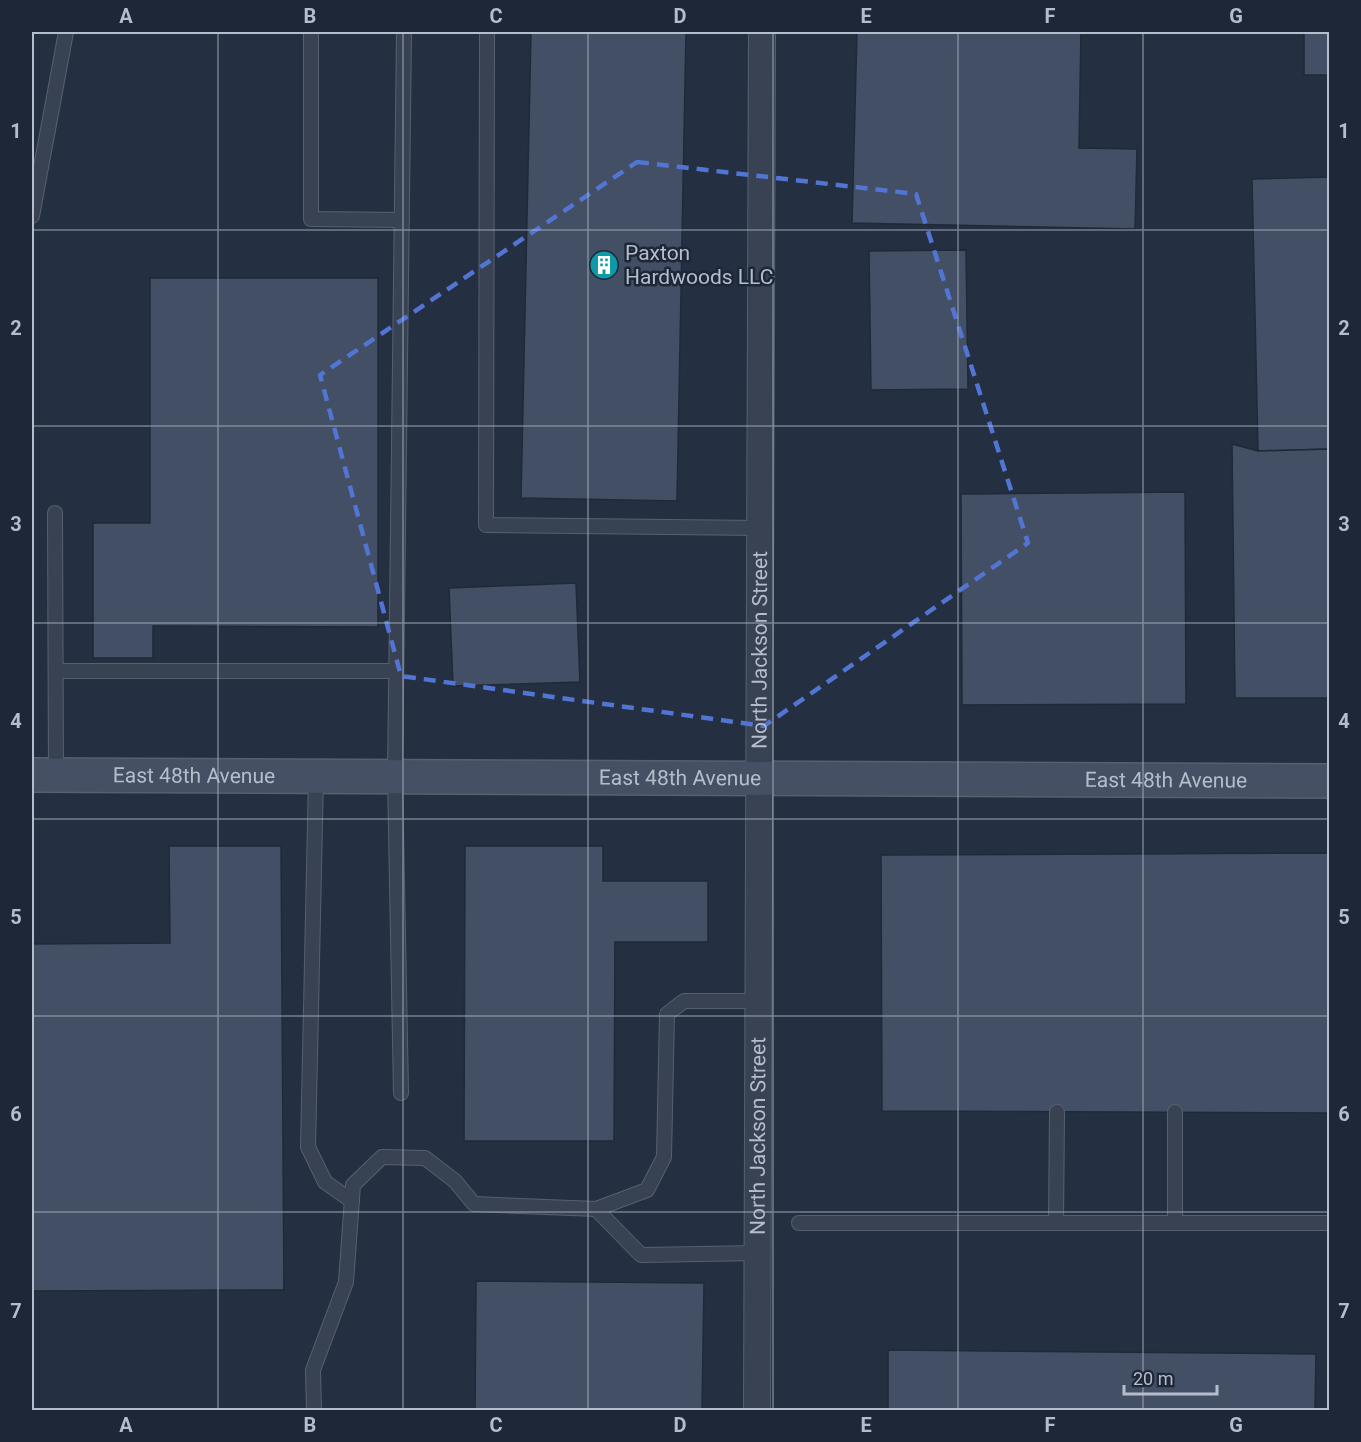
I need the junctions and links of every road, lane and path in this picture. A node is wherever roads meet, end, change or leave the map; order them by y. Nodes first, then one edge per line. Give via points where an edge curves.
1 (66, 32) edge
2 (311, 32) edge
3 (404, 32) edge
4 (487, 32) edge
5 (762, 32) edge
6 (32, 216) edge
7 (402, 220) junction
8 (55, 513) dead end
9 (760, 528) junction
10 (57, 671) junction
11 (396, 671) junction
12 (44, 775) edge
13 (316, 777) junction
14 (395, 777) junction
15 (759, 779) junction
16 (1329, 781) edge
17 (758, 1001) junction
18 (401, 1093) dead end
19 (1057, 1112) dead end
20 (1175, 1112) dead end
21 (352, 1201) junction
22 (596, 1209) junction
23 (800, 1223) dead end
24 (1056, 1223) junction
25 (1175, 1223) junction
26 (1329, 1223) edge
27 (758, 1253) junction
28 (314, 1410) edge
29 (757, 1410) edge

1 - 6 lane
2 - 7 lane via 311,219
3 - 7 lane
4 - 9 lane via 486,525
5 - 9 street, North Jackson Street
7 - 11 lane
8 - 10 lane
9 - 15 street, North Jackson Street
10 - 11 lane
10 - 12 lane
11 - 14 lane
12 - 13 street, East 48th Avenue
13 - 14 street, East 48th Avenue
13 - 21 lane via 308,1147 325,1182
14 - 15 street, East 48th Avenue
14 - 18 lane
15 - 16 street, East 48th Avenue
15 - 17 street, North Jackson Street
17 - 22 lane via 684,1001 667,1014 664,1156 647,1190
17 - 27 street, North Jackson Street
19 - 24 lane
20 - 25 lane
21 - 22 lane via 353,1185 382,1157 425,1158 455,1181 474,1204
21 - 28 lane via 346,1282 313,1370
22 - 27 lane via 641,1255
23 - 24 lane
24 - 25 lane
25 - 26 lane
27 - 29 street, North Jackson Street

